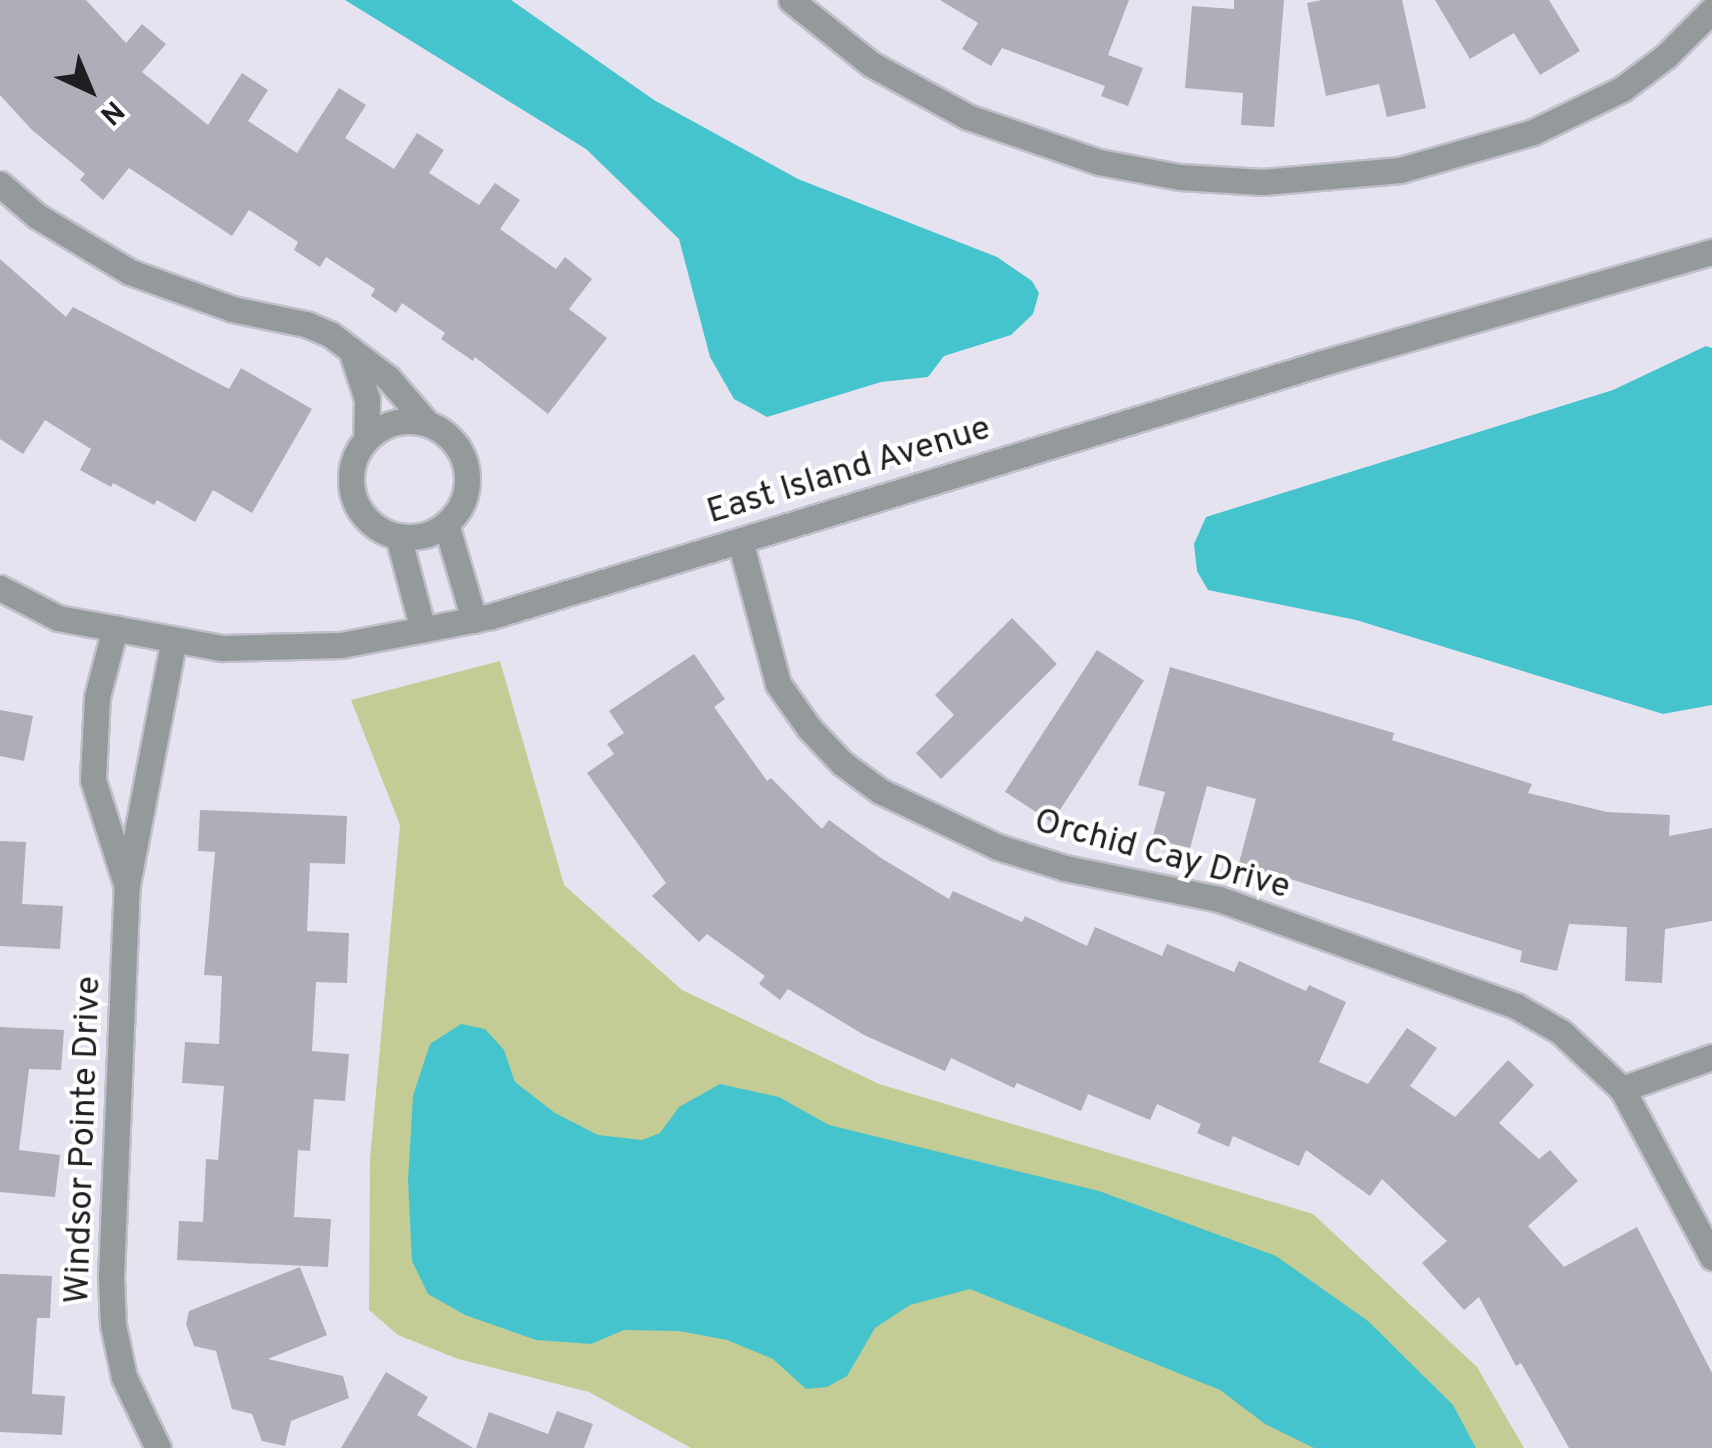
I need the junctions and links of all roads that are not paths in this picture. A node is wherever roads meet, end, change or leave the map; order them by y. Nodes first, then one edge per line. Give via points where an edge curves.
1 (792, 0) edge
2 (1712, 10) edge
3 (0, 184) edge
4 (1712, 252) edge
5 (351, 350) junction
6 (427, 423) junction
7 (366, 438) junction
8 (446, 524) junction
9 (398, 536) junction
10 (740, 542) junction
11 (0, 588) edge
12 (474, 620) junction
13 (116, 628) junction
14 (423, 630) junction
15 (174, 639) junction
16 (127, 886) junction
17 (1712, 1057) edge
18 (1622, 1090) junction
19 (1712, 1257) edge
20 (158, 1448) edge

1 - 2 street via 871,64 984,124 1098,162 1180,177 1263,182 1400,170 1534,132 1622,89
3 - 5 street via 37,216 130,272 232,309 306,324
4 - 10 street, East Island Avenue via 1322,363
5 - 6 street via 388,378
5 - 7 street via 367,399
6 - 7 street via 382,426
6 - 8 street via 450,437 466,466 460,506
7 - 9 street via 355,455 351,493 363,516
8 - 9 street via 428,534
8 - 12 street
9 - 14 street
10 - 12 street, East Island Avenue
10 - 18 street, Orchid Cay Drive via 778,684 820,740 880,792 998,847 1065,868 1220,899 1516,1006 1561,1032
11 - 13 street, East Island Avenue via 58,618
12 - 14 street, East Island Avenue
13 - 15 street, East Island Avenue
13 - 16 street, Windsor Pointe Drive via 97,696 93,780
14 - 15 street, East Island Avenue via 341,645 222,648
15 - 16 street, Windsor Pointe Drive
16 - 20 street, Windsor Pointe Drive via 113,1325 124,1377
17 - 18 street
18 - 19 street, Orchid Cay Drive

